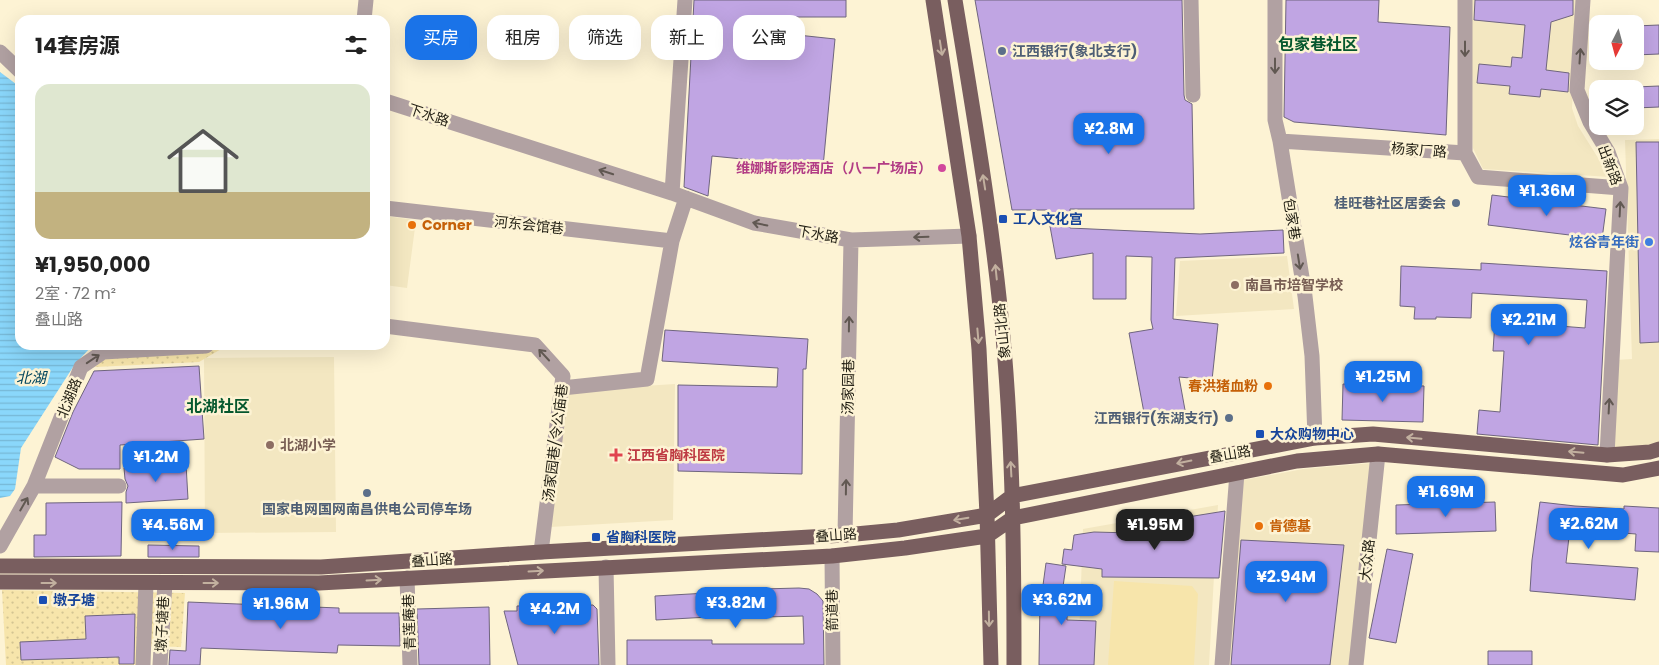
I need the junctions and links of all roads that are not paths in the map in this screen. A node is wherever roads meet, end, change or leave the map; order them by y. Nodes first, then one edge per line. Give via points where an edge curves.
1 (366, 0) edge
2 (685, 0) edge
3 (933, 0) edge
4 (955, 0) edge
5 (1191, 0) edge
6 (1275, 0) edge
7 (1465, 0) edge
8 (1583, 0) edge
9 (364, 15) edge
10 (0, 52) edge
11 (15, 66) edge
12 (1193, 95) dead end
13 (390, 103) edge
14 (1280, 142) junction
15 (1465, 153) junction
16 (1621, 188) junction
17 (679, 195) junction
18 (390, 209) edge
19 (969, 236) junction
20 (851, 240) junction
21 (672, 241) junction
22 (390, 327) edge
23 (138, 350) edge
24 (562, 388) junction
25 (1315, 438) junction
26 (1659, 449) edge
27 (1378, 454) junction
28 (1606, 454) junction
29 (1659, 468) edge
30 (1237, 473) junction
31 (34, 486) junction
32 (119, 486) dead end
33 (1012, 496) junction
34 (987, 515) junction
35 (1014, 518) junction
36 (845, 535) junction
37 (988, 536) junction
38 (0, 546) edge
39 (541, 552) junction
40 (832, 556) junction
41 (0, 566) edge
42 (606, 567) junction
43 (407, 578) junction
44 (0, 582) edge
45 (146, 583) junction
46 (165, 583) junction
47 (143, 665) edge
48 (160, 665) edge
49 (410, 665) edge
50 (608, 665) edge
51 (833, 665) edge
52 (991, 665) edge
53 (1014, 665) edge
54 (1222, 665) edge
55 (1356, 665) edge

1 - 9 lane
2 - 17 lane
3 -> 19 main road, 象山北路
33 -> 4 main road, 象山北路 via 1004,348 991,231
5 - 12 lane
6 -> 14 lane, 包家巷 via 1275,120
7 -> 15 lane, 杨家厂路
16 -> 8 lane, 出新路 via 1608,152 1590,122 1577,90
10 - 11 lane
17 -> 13 lane, 下水路
14 - 15 lane, 杨家厂路
14 -> 25 lane, 包家巷 via 1312,356
15 - 16 lane via 1478,177
28 -> 16 lane, 出新路
20 -> 17 lane, 下水路 via 754,223
17 - 21 lane
18 - 21 lane, 河东会馆巷
19 -> 20 lane, 下水路
19 -> 34 main road, 象山北路 via 979,349
36 -> 20 lane, 汤家园巷
21 - 24 lane via 647,379
24 -> 22 lane, 汤家园巷/令公庙巷 via 563,376 535,345
31 -> 23 lane, 北湖路 via 81,368 104,352
24 - 39 lane, 汤家园巷/令公庙巷
28 -> 25 main road, 叠山路 via 1373,434
25 -> 33 main road, 叠山路
26 - 28 main road, 叠山路
27 - 29 main road, 叠山路 via 1623,475
27 - 30 main road, 叠山路 via 1297,461
27 - 55 lane, 大众路
30 - 35 main road, 叠山路
30 - 54 lane
31 - 32 lane
38 -> 31 lane, 北湖路
33 - 34 main road, 叠山路
33 - 35 main road, 象山北路
34 -> 36 main road, 叠山路
34 - 37 main road, 象山北路
35 - 37 main road, 叠山路
35 - 53 main road, 象山北路
36 - 39 main road, 叠山路
37 - 40 main road, 叠山路
37 -> 52 main road, 象山北路
39 - 41 main road, 叠山路 via 321,568
40 - 42 main road, 叠山路
40 - 51 lane, 箭道巷
43 -> 42 main road, 叠山路
42 - 50 lane
46 -> 43 main road, 叠山路 via 319,584
43 - 49 lane, 青莲庵巷
44 -> 45 main road, 叠山路
45 - 46 main road, 叠山路
45 - 47 lane
46 - 48 lane, 墩子塘巷

